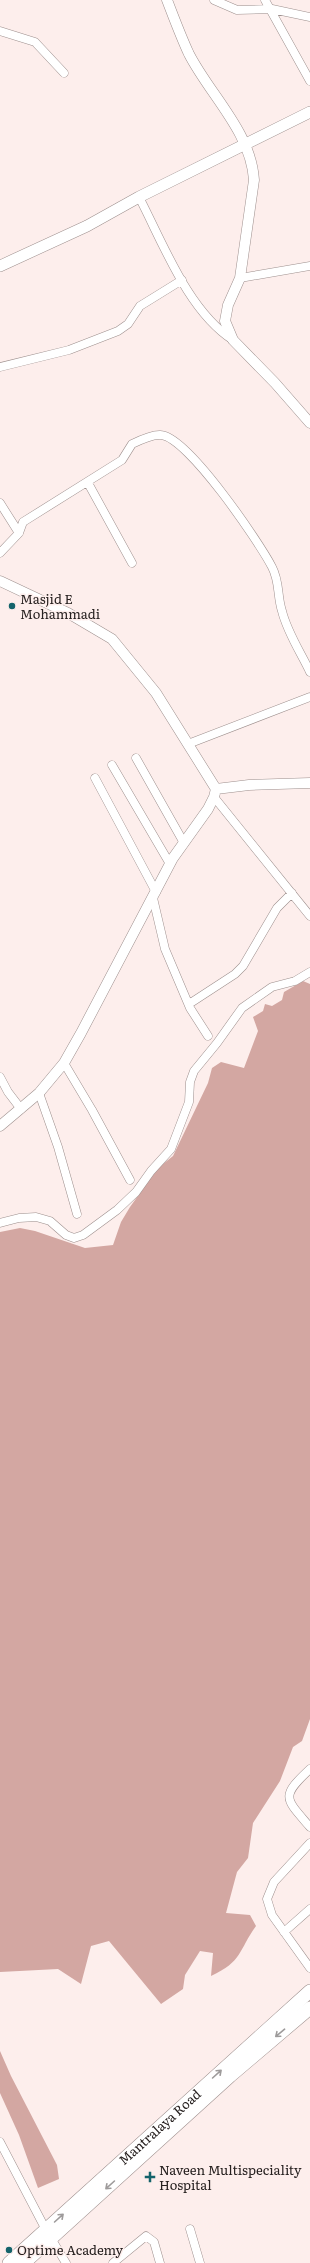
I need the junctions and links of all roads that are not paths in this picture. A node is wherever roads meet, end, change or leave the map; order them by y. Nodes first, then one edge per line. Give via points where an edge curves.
1 (167, 0) edge
2 (214, 0) edge
3 (265, 0) edge
4 (272, 9) junction
5 (310, 17) edge
6 (0, 31) edge
7 (64, 73) dead end
8 (310, 81) edge
9 (310, 112) edge
10 (246, 144) junction
11 (139, 197) junction
12 (0, 266) edge
13 (310, 266) edge
14 (240, 278) junction
15 (182, 280) junction
16 (233, 340) junction
17 (0, 367) edge
18 (310, 423) edge
19 (88, 483) junction
20 (0, 503) edge
21 (19, 533) junction
22 (0, 553) edge
23 (132, 563) dead end
24 (0, 581) edge
25 (310, 672) edge
26 (310, 697) edge
27 (188, 744) junction
28 (136, 758) dead end
29 (112, 765) dead end
30 (95, 778) dead end
31 (310, 783) edge
32 (215, 793) junction
33 (184, 843) junction
34 (170, 864) junction
35 (292, 893) junction
36 (154, 895) junction
37 (310, 916) edge
38 (310, 972) edge
39 (189, 1004) junction
40 (208, 1036) dead end
41 (64, 1063) junction
42 (0, 1077) edge
43 (39, 1093) junction
44 (21, 1109) junction
45 (0, 1126) edge
46 (130, 1180) dead end
47 (77, 1214) dead end
48 (0, 1222) edge
49 (310, 1769) edge
50 (310, 1827) edge
51 (310, 1843) edge
52 (310, 1909) edge
53 (284, 1932) junction
54 (310, 1968) edge
55 (310, 1991) edge
56 (310, 2008) edge
57 (0, 2142) edge
58 (190, 2229) dead end
59 (49, 2234) junction
60 (9, 2263) edge
61 (24, 2263) edge
62 (66, 2263) edge
63 (113, 2263) edge
64 (160, 2263) edge
65 (200, 2263) edge

1 - 10 street via 189,54
2 - 4 street via 237,10
3 - 4 street
4 - 5 street
4 - 8 street
6 - 7 street via 35,42
9 - 10 main road
10 - 11 main road
10 - 14 street via 254,180
11 - 12 main road via 87,226
11 - 15 street
13 - 14 street
14 - 16 street via 228,305 225,322
15 - 16 street via 213,324
15 - 17 street via 140,306 128,324 118,331 69,350
16 - 18 street
19 - 21 street via 32,514 23,522
19 - 23 street
19 - 25 street via 122,460 136,442 161,435 178,443 236,511 272,568 278,582 282,613
20 - 21 street
21 - 22 street
24 - 27 street via 68,613 112,640 156,693
26 - 27 street
27 - 32 street
28 - 33 street
29 - 34 street
30 - 36 street
31 - 32 street via 249,785
32 - 33 street
32 - 35 street
33 - 34 street
34 - 36 street
35 - 37 street
35 - 39 street via 277,908 243,966
36 - 39 street via 165,949
36 - 41 street
38 - 48 street via 295,981 272,987 242,1008 194,1071 190,1082 189,1102 172,1149 136,1192 117,1210 74,1238 66,1235 50,1221 36,1217
39 - 40 street
41 - 43 street
41 - 46 street
42 - 44 street
43 - 44 street
43 - 47 street
44 - 45 street
49 - 50 street via 288,1793 290,1803
51 - 53 street via 269,1890 268,1907
52 - 53 street
53 - 54 street
59 -> 55 highway, Mantralaya Road
56 -> 59 highway, Mantralaya Road
57 - 59 street
58 - 65 street
59 - 60 highway, Mantralaya Road
59 - 61 highway, Mantralaya Road
59 - 62 street
63 - 64 street via 146,2236 154,2242

